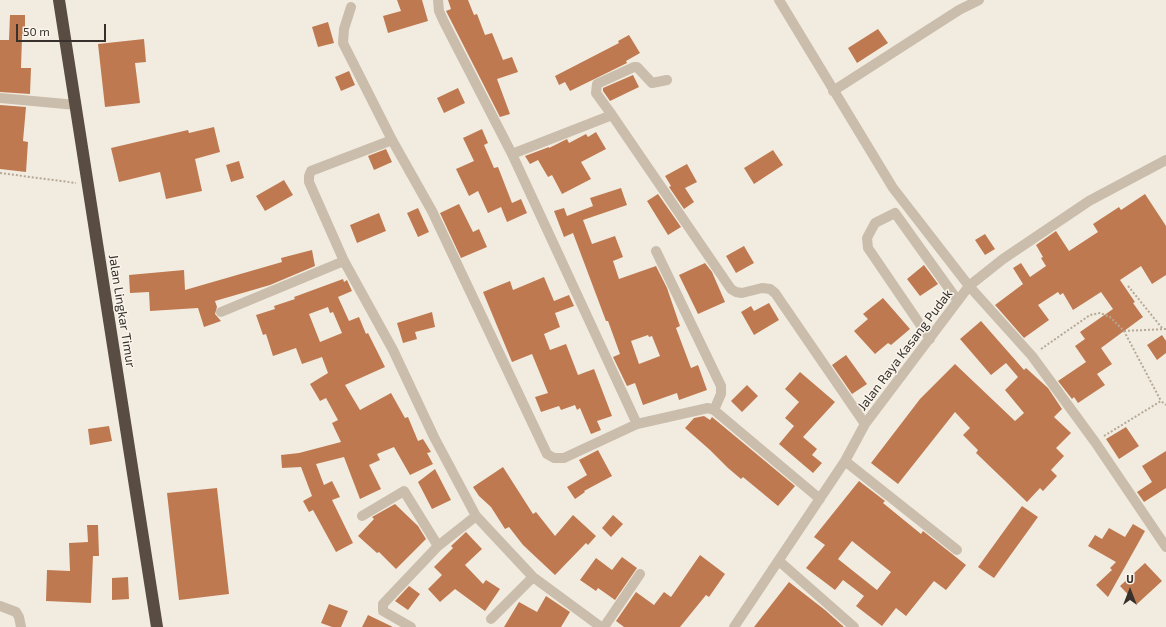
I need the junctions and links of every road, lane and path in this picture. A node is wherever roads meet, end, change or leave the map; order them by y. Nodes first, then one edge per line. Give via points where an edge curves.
1 (59, 0) edge
2 (438, 0) edge
3 (779, 0) edge
4 (979, 0) edge
5 (351, 7) dead end
6 (667, 80) dead end
7 (833, 91) junction
8 (0, 98) edge
9 (76, 105) junction
10 (612, 115) junction
11 (392, 140) junction
12 (512, 154) junction
13 (1166, 160) edge
14 (0, 173) edge
15 (88, 184) junction
16 (656, 251) dead end
17 (344, 261) junction
18 (969, 286) junction
19 (1128, 286) dead end
20 (958, 301) junction
21 (222, 312) dead end
22 (1162, 328) junction
23 (1166, 328) edge
24 (1124, 331) junction
25 (930, 339) junction
26 (1032, 356) junction
27 (1161, 401) junction
28 (1166, 405) edge
29 (714, 410) junction
30 (637, 424) junction
31 (865, 424) junction
32 (1095, 442) junction
33 (846, 461) junction
34 (820, 499) junction
35 (362, 516) dead end
36 (476, 516) junction
37 (438, 546) junction
38 (1166, 548) edge
39 (957, 550) dead end
40 (778, 561) junction
41 (640, 574) dead end
42 (534, 577) junction
43 (0, 606) edge
44 (491, 619) dead end
45 (21, 627) edge
46 (157, 627) edge
47 (411, 627) edge
48 (601, 627) edge
49 (604, 627) edge
50 (734, 627) edge
51 (854, 627) edge

1 - 9 highway, Jalan Lingkar Timur
2 - 12 street via 444,22
3 - 7 street
4 - 7 street
5 - 11 street via 344,29 343,43
6 - 10 street via 652,83 634,67 597,84 596,93
7 - 18 street via 893,188
8 - 9 street
9 - 15 highway, Jalan Lingkar Timur
10 - 12 street
10 - 31 street via 731,289 742,293 770,288 775,293
11 - 17 street via 311,171 309,176
11 - 30 street via 432,211 547,454 554,458 564,458
12 - 30 street
13 - 18 street, Jalan Raya Kasang Pudak via 1089,202 1003,259
14 - 15 path
15 - 46 highway, Jalan Lingkar Timur
16 - 29 street via 721,386 721,394
17 - 21 street
17 - 36 street
18 - 20 street, Jalan Raya Kasang Pudak
18 - 26 street
19 - 22 path
20 - 25 street, Jalan Raya Kasang Pudak
20 - 25 street via 895,213 875,223 866,238 868,248
22 - 23 path
22 - 24 path
24 - 26 path via 1110,317 1100,313 1090,315
24 - 27 path
25 - 31 street, Jalan Raya Kasang Pudak
26 - 32 street
27 - 28 path
27 - 32 path
29 - 30 street via 702,408
29 - 34 street
31 - 33 street, Jalan Raya Kasang Pudak
32 - 38 street
33 - 34 street, Jalan Raya Kasang Pudak
33 - 39 street
34 - 40 street, Jalan Raya Kasang Pudak
35 - 37 street via 404,491
36 - 37 street
36 - 42 street
37 - 47 street via 383,604 384,611
40 - 50 street, Jalan Raya Kasang Pudak
40 - 51 street
41 - 49 street
42 - 44 street
42 - 48 street
43 - 45 street via 16,612

